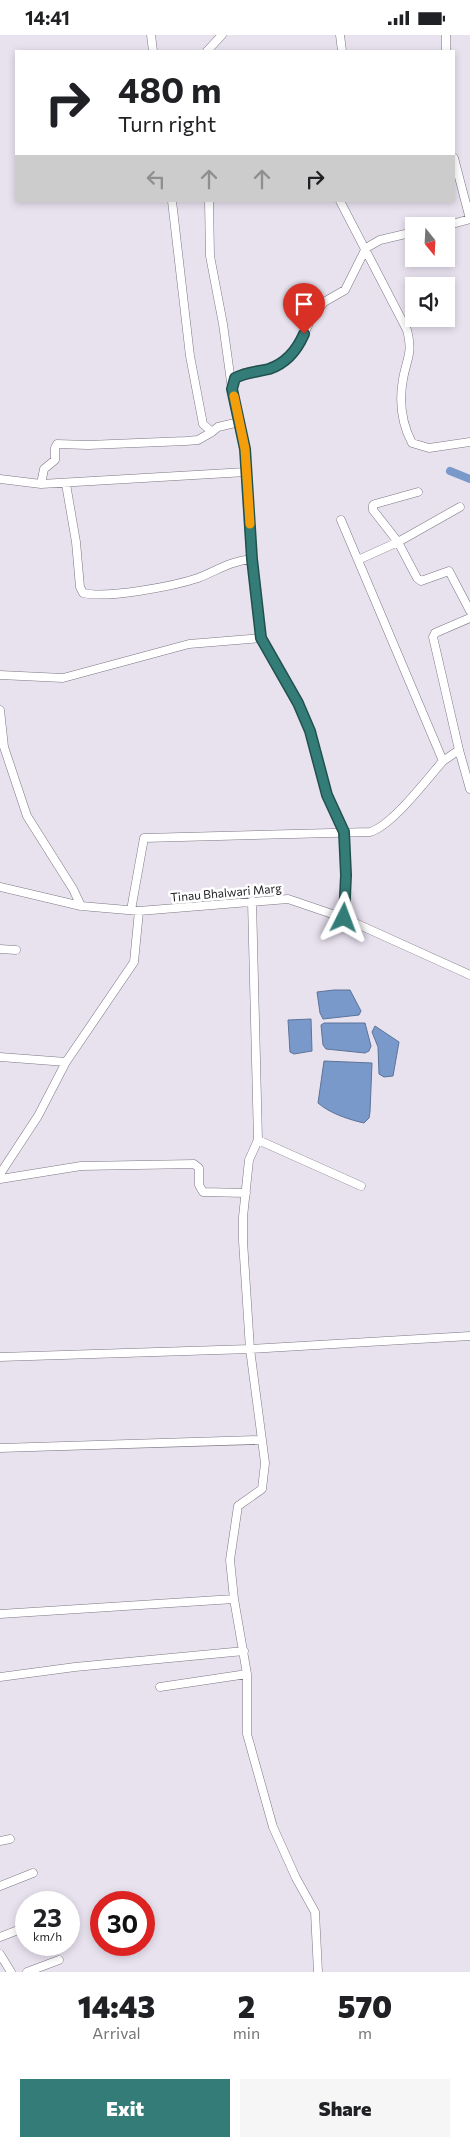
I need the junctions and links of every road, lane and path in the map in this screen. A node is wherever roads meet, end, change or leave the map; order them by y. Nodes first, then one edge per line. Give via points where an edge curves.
1 (150, 35) edge
2 (222, 35) edge
3 (340, 35) edge
4 (446, 35) edge
5 (153, 50) edge
6 (208, 50) edge
7 (342, 50) edge
8 (446, 50) edge
9 (455, 163) edge
10 (172, 202) edge
11 (209, 202) edge
12 (341, 202) edge
13 (470, 219) edge
14 (455, 223) edge
15 (405, 235) edge
16 (366, 248) junction
17 (232, 389) junction
18 (239, 422) junction
19 (212, 431) junction
20 (470, 443) edge
21 (246, 472) junction
22 (0, 479) edge
23 (66, 484) junction
24 (41, 485) junction
25 (418, 491) dead end
26 (460, 507) dead end
27 (341, 520) dead end
28 (398, 542) junction
29 (252, 559) junction
30 (358, 560) junction
31 (470, 611) edge
32 (470, 617) edge
33 (261, 638) junction
34 (0, 675) edge
35 (0, 710) edge
36 (2, 747) edge
37 (458, 750) junction
38 (443, 761) junction
39 (468, 778) edge
40 (470, 789) edge
41 (344, 832) junction
42 (0, 887) edge
43 (252, 901) junction
44 (81, 906) junction
45 (135, 911) junction
46 (344, 918) junction
47 (0, 949) edge
48 (16, 950) dead end
49 (470, 975) edge
50 (0, 1057) edge
51 (66, 1062) junction
52 (258, 1140) junction
53 (0, 1173) edge
54 (0, 1179) edge
55 (361, 1186) dead end
56 (246, 1193) junction
57 (470, 1335) edge
58 (250, 1349) junction
59 (0, 1357) edge
60 (260, 1440) junction
61 (0, 1448) edge
62 (234, 1599) junction
63 (0, 1613) edge
64 (244, 1651) junction
65 (247, 1674) junction
66 (0, 1677) edge
67 (160, 1687) dead end
68 (10, 1839) dead end
69 (0, 1841) edge
70 (33, 1873) dead end
71 (0, 1887) edge
72 (15, 1931) edge
73 (0, 1937) edge
74 (0, 1954) edge
75 (59, 1960) dead end
76 (11, 1972) edge
77 (27, 1972) edge
78 (318, 1972) edge

1 - 5 street
2 - 6 street
3 - 7 street
4 - 8 street
9 - 13 street
10 - 19 street via 190,357 203,424
11 - 17 street via 210,256
12 - 16 street
13 - 14 street
15 - 16 street via 380,240
16 - 17 street via 344,290 324,302 310,321 299,347 288,359 270,369 244,373 235,378
16 - 20 street via 407,331 411,346 402,395 406,432 412,443 429,448
17 - 18 street
18 - 19 street
18 - 21 street
19 - 24 street via 192,440 57,445 55,460 44,469
21 - 23 street
21 - 29 street
22 - 24 street
23 - 24 street
23 - 29 street via 83,593 114,593 176,584 229,563
25 - 28 street via 373,505 373,510
26 - 28 street
27 - 30 street
28 - 30 street
28 - 31 street via 419,580 449,571
29 - 33 street
30 - 38 street
32 - 37 street via 435,633 433,637
33 - 34 street via 189,644 63,678
33 - 41 street via 310,731 327,795
35 - 36 street
36 - 44 street via 27,816
37 - 38 street
37 - 39 street
38 - 41 street via 377,830
39 - 40 street
41 - 45 street via 144,838
41 - 46 street
42 - 44 street, Tinau Bhalwari Marg
43 - 45 street, Tinau Bhalwari Marg
43 - 46 street, Tinau Bhalwari Marg via 288,899
43 - 52 street
44 - 45 street, Tinau Bhalwari Marg
45 - 51 street via 134,962
46 - 49 street, Tinau Bhalwari Marg
47 - 48 street
50 - 51 street
51 - 53 street via 38,1116
52 - 55 street
52 - 56 street via 249,1160
54 - 56 street via 81,1165 194,1164 198,1168 203,1192
56 - 58 street via 243,1241
57 - 58 street
58 - 59 street
58 - 60 street
60 - 61 street
60 - 62 street via 265,1463 262,1489 238,1506 230,1560
62 - 63 street
62 - 64 street
64 - 65 street
64 - 66 street
65 - 67 street
65 - 78 street via 249,1743 273,1827 315,1912
68 - 69 street
70 - 71 street
72 - 73 street
74 - 76 street
75 - 77 street

